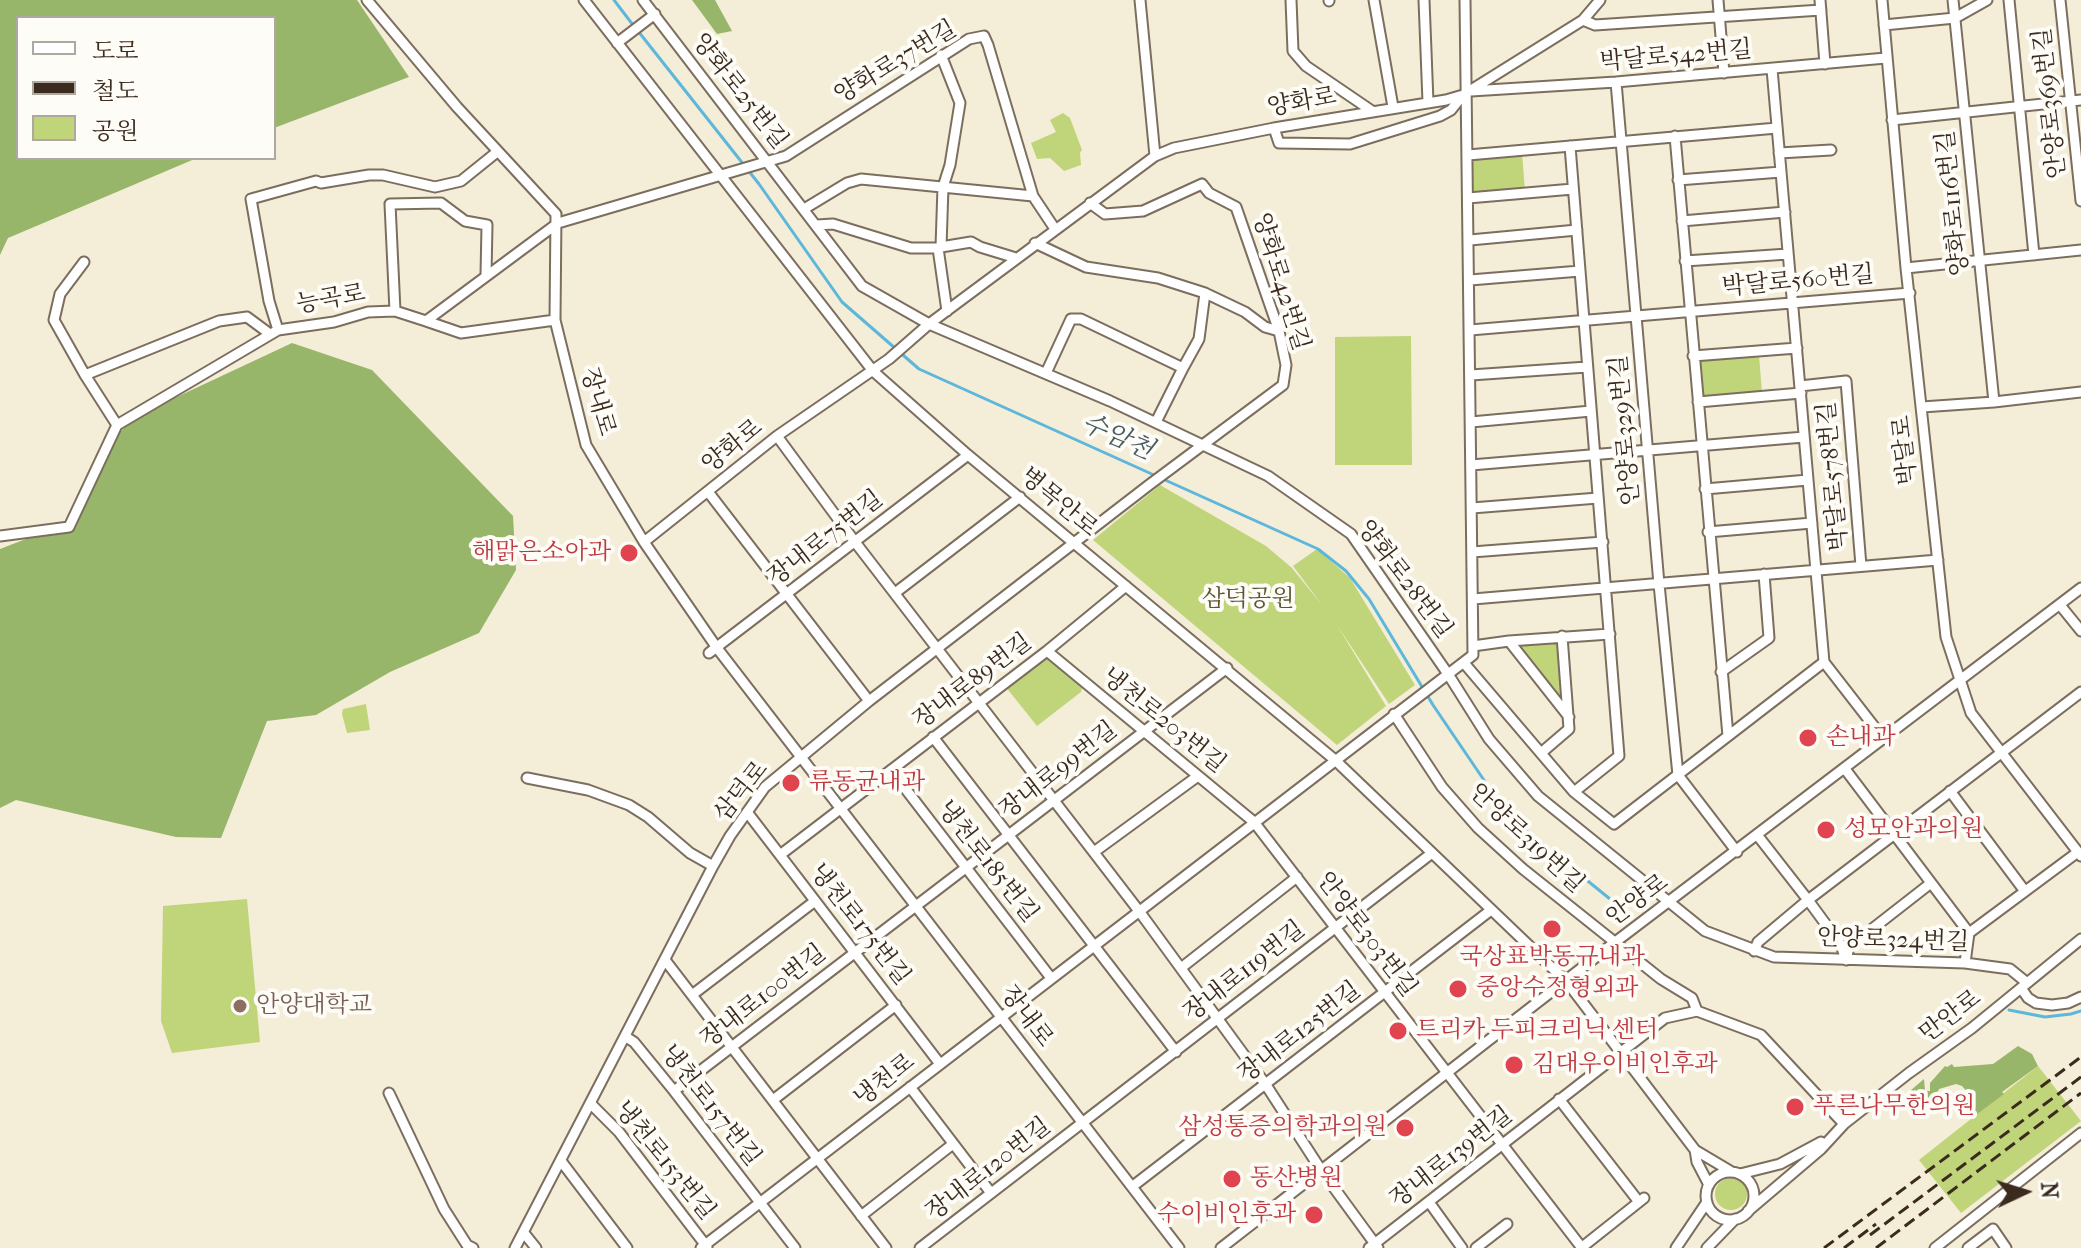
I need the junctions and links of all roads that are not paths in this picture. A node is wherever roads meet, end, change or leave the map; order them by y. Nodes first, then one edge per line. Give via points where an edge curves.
1 (367, 0) edge
2 (584, 0) edge
3 (643, 0) edge
4 (1140, 0) edge
5 (1291, 0) edge
6 (1374, 0) edge
7 (1424, 0) edge
8 (1465, 0) edge
9 (1600, 0) edge
10 (1718, 0) edge
11 (1882, 0) edge
12 (1953, 0) edge
13 (1987, 0) edge
14 (2009, 0) edge
15 (2060, 0) edge
16 (1820, 5) edge
17 (652, 17) junction
18 (1719, 17) junction
19 (1955, 18) junction
20 (1583, 20) junction
21 (1884, 25) junction
22 (617, 43) junction
23 (941, 55) junction
24 (1886, 58) junction
25 (1825, 64) junction
26 (1772, 69) junction
27 (1724, 73) junction
28 (1616, 82) junction
29 (1465, 93) junction
30 (2076, 101) edge
31 (1428, 102) junction
32 (1393, 107) junction
33 (2019, 107) junction
34 (1372, 111) junction
35 (1965, 112) junction
36 (1892, 120) junction
37 (1274, 128) junction
38 (1777, 128) junction
39 (1675, 136) junction
40 (1622, 141) junction
41 (1570, 146) junction
42 (1831, 150) dead end
43 (497, 152) junction
44 (1779, 153) junction
45 (1468, 155) junction
46 (1155, 156) junction
47 (765, 163) junction
48 (1781, 172) junction
49 (719, 174) junction
50 (1678, 180) junction
51 (435, 187) junction
52 (943, 187) junction
53 (1573, 189) junction
54 (1033, 196) junction
55 (1468, 198) junction
56 (2081, 201) edge
57 (441, 203) junction
58 (1090, 203) junction
59 (804, 209) junction
60 (1785, 212) junction
61 (1682, 221) junction
62 (558, 223) junction
63 (817, 225) junction
64 (1055, 229) junction
65 (1577, 230) junction
66 (1470, 240) junction
67 (1035, 243) junction
68 (940, 247) junction
69 (2081, 250) edge
70 (1788, 254) junction
71 (2034, 255) junction
72 (1016, 258) junction
73 (1685, 261) junction
74 (1981, 261) junction
75 (84, 262) dead end
76 (1906, 268) junction
77 (1580, 271) junction
78 (486, 275) junction
79 (1470, 280) junction
80 (1205, 293) junction
81 (1910, 293) junction
82 (1793, 303) junction
83 (395, 311) junction
84 (947, 311) junction
85 (1689, 311) junction
86 (1636, 316) junction
87 (555, 320) junction
88 (426, 321) junction
89 (1584, 321) junction
90 (929, 324) junction
91 (1470, 330) junction
92 (1279, 331) junction
93 (274, 332) junction
94 (1797, 348) junction
95 (1693, 356) junction
96 (1587, 367) junction
97 (1183, 368) junction
98 (873, 371) junction
99 (1046, 373) junction
100 (85, 375) junction
101 (1471, 375) junction
102 (1800, 389) junction
103 (2081, 392) edge
104 (1698, 402) junction
105 (1994, 402) junction
106 (1922, 407) junction
107 (1591, 411) junction
108 (1156, 422) junction
109 (1471, 422) junction
110 (117, 425) junction
111 (777, 436) junction
112 (1804, 437) junction
113 (1204, 444) junction
114 (1701, 445) junction
115 (1648, 450) junction
116 (968, 455) junction
117 (1594, 455) junction
118 (1471, 465) junction
119 (1808, 480) junction
120 (1705, 489) junction
121 (709, 493) junction
122 (1020, 497) junction
123 (1598, 498) junction
124 (1472, 508) junction
125 (1812, 523) junction
126 (1708, 532) junction
127 (0, 536) edge
128 (644, 542) junction
129 (855, 542) junction
130 (1603, 542) junction
131 (1075, 543) junction
132 (1472, 552) junction
133 (1938, 560) junction
134 (1861, 566) junction
135 (1816, 569) junction
136 (1764, 574) junction
137 (1713, 580) junction
138 (1659, 584) junction
139 (1126, 586) junction
140 (1607, 588) junction
141 (2081, 588) edge
142 (895, 593) junction
143 (787, 594) junction
144 (1473, 599) junction
145 (2060, 605) junction
146 (2081, 631) edge
147 (1610, 634) junction
148 (1562, 636) junction
149 (1509, 641) junction
150 (1473, 646) junction
151 (938, 648) junction
152 (713, 650) junction
153 (1047, 651) junction
154 (1824, 662) junction
155 (1464, 663) junction
156 (1227, 668) junction
157 (1721, 672) junction
158 (1448, 674) junction
159 (1959, 680) junction
160 (2081, 692) edge
161 (869, 701) junction
162 (979, 702) junction
163 (1394, 714) junction
164 (1570, 718) junction
165 (1142, 731) junction
166 (1728, 736) junction
167 (933, 737) junction
168 (1883, 738) junction
169 (2001, 752) junction
170 (1541, 753) junction
171 (801, 756) junction
172 (1335, 760) junction
173 (1845, 769) junction
174 (891, 770) junction
175 (1678, 775) junction
176 (1198, 776) junction
177 (527, 778) dead end
178 (1950, 791) junction
179 (1574, 792) junction
180 (1054, 799) junction
181 (842, 809) junction
182 (747, 812) junction
183 (1254, 822) junction
184 (1008, 835) junction
185 (1894, 835) junction
186 (1758, 836) junction
187 (1094, 852) junction
188 (1737, 852) junction
189 (1432, 853) junction
190 (2079, 854) edge
191 (780, 855) junction
192 (713, 866) junction
193 (965, 868) junction
194 (1297, 877) junction
195 (1931, 883) junction
196 (2024, 890) junction
197 (1808, 900) junction
198 (815, 901) junction
199 (1671, 902) junction
200 (916, 905) junction
201 (1491, 910) junction
202 (1139, 911) junction
203 (1336, 927) junction
204 (1969, 933) junction
205 (2081, 939) edge
206 (1614, 943) junction
207 (1093, 945) junction
208 (1754, 951) junction
209 (855, 952) junction
210 (665, 960) junction
211 (1846, 960) junction
212 (1965, 963) junction
213 (1181, 968) junction
214 (1051, 978) junction
215 (1567, 982) junction
216 (2024, 985) junction
217 (1385, 993) junction
218 (692, 995) junction
219 (2081, 997) edge
220 (896, 1005) junction
221 (1697, 1011) junction
222 (1217, 1017) junction
223 (1001, 1018) junction
224 (626, 1037) junction
225 (732, 1047) junction
226 (1176, 1052) junction
227 (1622, 1052) junction
228 (940, 1064) junction
229 (1446, 1073) junction
230 (1266, 1085) junction
231 (910, 1087) junction
232 (674, 1091) junction
233 (389, 1093) dead end
234 (1559, 1099) junction
235 (773, 1100) junction
236 (591, 1104) junction
237 (1082, 1124) junction
238 (1841, 1128) junction
239 (2081, 1133) edge
240 (953, 1144) junction
241 (1501, 1145) junction
242 (1695, 1150) junction
243 (818, 1158) junction
244 (561, 1161) junction
245 (1321, 1170) junction
246 (1736, 1173) junction
247 (1709, 1185) junction
248 (1133, 1186) junction
249 (991, 1193) junction
250 (1429, 1202) junction
251 (1707, 1202) junction
252 (760, 1203) junction
253 (1748, 1211) junction
254 (861, 1216) junction
255 (1735, 1219) junction
256 (1507, 1224) dead end
257 (524, 1233) junction
258 (705, 1247) edge
259 (1374, 1247) edge
260 (473, 1248) edge
261 (515, 1248) edge
262 (536, 1248) edge
263 (627, 1248) edge
264 (795, 1248) edge
265 (886, 1248) edge
266 (920, 1248) edge
267 (1179, 1248) edge
268 (1221, 1248) edge
269 (1462, 1248) edge
270 (1476, 1248) edge
271 (1582, 1248) edge
272 (1676, 1248) edge
273 (1707, 1248) edge
274 (1935, 1248) edge
275 (1968, 1248) edge
276 (2006, 1248) edge

1 - 43 street
2 - 22 street, 병목안로
3 - 17 street, 양화로25번길
4 - 46 street
5 - 34 street via 1293,51 1306,66
6 - 32 street
7 - 31 street
8 - 29 street
9 - 20 street, 양화로
10 - 18 street
11 - 21 street, 박달로
12 - 19 street, 양화로116번길
13 - 19 street
14 - 33 street
15 - 30 street, 안양로369번길
16 - 18 street
16 - 25 street
17 - 22 street
17 - 47 street, 양화로25번길
18 - 20 street via 1595,25
18 - 27 street
19 - 21 street
19 - 35 street, 양화로116번길
20 - 29 street, 양화로
21 - 24 street, 박달로
22 - 49 street, 병목안로
23 - 47 street, 양화로37번길 via 786,156
23 - 52 street via 960,103
23 - 54 street, 양화로37번길 via 984,36
24 - 25 street, 박달로542번길
24 - 36 street, 박달로
25 - 26 street, 박달로542번길
26 - 27 street, 박달로542번길
26 - 38 street
27 - 28 street, 박달로542번길
28 - 29 street, 박달로542번길
28 - 40 street, 안양로329번길
29 - 31 street, 양화로
29 - 37 street via 1440,116 1350,144 1279,143
29 - 45 street
30 - 33 street
30 - 56 street, 안양로369번길
31 - 32 street, 양화로
32 - 34 street, 양화로
33 - 35 street
33 - 71 street
34 - 37 street, 양화로
35 - 36 street
35 - 74 street, 양화로116번길
36 - 76 street, 박달로
37 - 46 street, 양화로
38 - 39 street
38 - 44 street
39 - 40 street
39 - 50 street, 박달로560번길
40 - 41 street
40 - 86 street, 안양로329번길
41 - 45 street
41 - 53 street
42 - 44 street
43 - 51 street via 461,181
43 - 62 street via 556,214
44 - 48 street
45 - 55 street
46 - 58 street, 양화로
47 - 49 street, 양화로37번길
47 - 59 street, 양화로25번길
48 - 50 street
48 - 60 street
49 - 62 street
49 - 98 street, 병목안로
50 - 61 street, 박달로560번길
51 - 57 street
51 - 93 street via 369,175 316,181 251,199
52 - 54 street
52 - 59 street via 853,180
52 - 68 street
53 - 55 street
53 - 65 street
54 - 64 street, 양화로37번길
55 - 66 street
57 - 78 street via 465,221 487,225
57 - 83 street via 390,204
58 - 64 street, 양화로
58 - 92 street, 양화로42번길 via 1105,214 1143,211 1202,184 1236,207
59 - 63 street, 양화로25번길
60 - 61 street
60 - 70 street
61 - 73 street, 박달로560번길
62 - 78 street
62 - 87 street, 장내로
63 - 68 street via 833,224 911,248
63 - 90 street, 양화로25번길 via 862,286
64 - 67 street, 양화로
65 - 66 street
65 - 77 street
66 - 79 street
67 - 72 street, 양화로
67 - 80 street via 1086,267 1158,278
68 - 72 street via 971,242
68 - 84 street
69 - 71 street
70 - 73 street
70 - 82 street
71 - 74 street
72 - 84 street, 양화로
73 - 85 street, 박달로560번길
74 - 76 street
74 - 105 street, 양화로116번길
75 - 100 street via 60,294 54,320
76 - 81 street, 박달로
77 - 79 street
77 - 89 street
78 - 88 street
79 - 91 street
80 - 92 street
80 - 97 street via 1199,339
81 - 82 street, 박달로560번길
81 - 106 street, 박달로
82 - 85 street, 박달로560번길
82 - 94 street
83 - 88 street, 능곡로
83 - 93 street, 능곡로
84 - 90 street, 양화로
85 - 86 street, 박달로560번길
85 - 95 street, 박달로560번길
86 - 89 street, 박달로560번길
86 - 115 street, 안양로329번길
87 - 88 street, 능곡로 via 461,333
87 - 128 street, 장내로 via 586,445
89 - 91 street, 박달로560번길
89 - 96 street
90 - 98 street, 양화로
90 - 99 street, 양화로28번길
91 - 101 street
92 - 113 street, 양화로42번길 via 1286,365 1283,385
93 - 100 street via 247,317 219,321
93 - 110 street, 능곡로
94 - 95 street
94 - 102 street
95 - 104 street, 박달로560번길
96 - 101 street
96 - 107 street
97 - 99 street via 1081,319 1071,319
97 - 108 street
98 - 111 street, 양화로
98 - 116 street, 병목안로
99 - 108 street, 양화로28번길
100 - 110 street
101 - 109 street
102 - 104 street
102 - 112 street
102 - 134 street, 박달로578번길 via 1846,381
103 - 105 street
104 - 114 street, 박달로560번길
105 - 106 street
106 - 133 street, 박달로
107 - 109 street
107 - 117 street
108 - 113 street, 양화로28번길
109 - 118 street
110 - 127 street via 69,527
111 - 121 street, 양화로
111 - 129 street
112 - 114 street
112 - 119 street
113 - 131 street, 삼덕로
113 - 158 street, 양화로28번길 via 1268,476 1351,534
114 - 115 street
114 - 120 street
115 - 117 street
115 - 138 street, 안양로329번길
116 - 122 street, 병목안로
116 - 129 street, 장내로75번길
117 - 118 street
117 - 123 street
118 - 124 street
119 - 120 street
119 - 125 street
120 - 126 street
121 - 128 street, 양화로
121 - 143 street
122 - 131 street, 병목안로
122 - 142 street
123 - 124 street
123 - 130 street
124 - 132 street
125 - 126 street
125 - 135 street
126 - 137 street
128 - 152 street, 장내로
129 - 142 street
129 - 143 street, 장내로75번길
130 - 132 street
130 - 140 street
131 - 139 street, 병목안로
131 - 151 street, 삼덕로
132 - 144 street
133 - 134 street, 박달로578번길
133 - 159 street, 박달로 via 1946,637
134 - 135 street, 박달로578번길
135 - 136 street, 박달로578번길
135 - 154 street
136 - 137 street, 박달로578번길
136 - 157 street via 1769,638
137 - 138 street, 박달로578번길
137 - 157 street
138 - 140 street, 박달로578번길
138 - 175 street, 안양로329번길
139 - 153 street, 장내로89번길
139 - 156 street, 병목안로
140 - 144 street, 박달로578번길
140 - 147 street
141 - 145 street, 안양로
142 - 151 street
143 - 152 street, 장내로75번길
143 - 161 street
144 - 150 street
145 - 146 street
145 - 159 street, 안양로
147 - 148 street
147 - 179 street via 1619,756
148 - 149 street
148 - 164 street
149 - 150 street
149 - 164 street
150 - 155 street via 1473,655
151 - 161 street, 삼덕로
151 - 162 street
152 - 171 street, 장내로
153 - 162 street, 장내로89번길
153 - 165 street, 냉천로203번길
154 - 166 street
154 - 168 street
155 - 158 street, 냉천로
155 - 170 street
156 - 165 street, 장내로99번길
156 - 172 street, 병목안로
157 - 166 street
158 - 163 street, 냉천로
158 - 199 street, 양화로28번길 via 1489,739 1538,796
159 - 168 street, 안양로
159 - 169 street, 박달로 via 1971,713
160 - 169 street, 안양로324번길
161 - 171 street, 삼덕로
162 - 167 street, 장내로89번길
162 - 180 street
163 - 172 street, 냉천로
163 - 206 street, 안양로319번길 via 1442,787 1478,828
164 - 170 street via 1569,729
165 - 176 street, 냉천로203번길
165 - 180 street, 장내로99번길
166 - 175 street
167 - 174 street, 장내로89번길
167 - 184 street
168 - 173 street, 안양로
169 - 178 street, 안양로324번길
169 - 190 street, 박달로
170 - 179 street
171 - 181 street, 장내로
171 - 182 street, 삼덕로 via 765,787
172 - 183 street, 냉천로
172 - 189 street, 병목안로
173 - 185 street
173 - 186 street, 안양로
174 - 181 street, 장내로89번길
174 - 193 street, 냉천로185번길
175 - 179 street via 1614,824
175 - 188 street
176 - 183 street, 냉천로203번길
176 - 187 street
177 - 192 street via 588,790 629,805
178 - 185 street, 안양로324번길
178 - 196 street
180 - 184 street, 장내로99번길
180 - 187 street
181 - 191 street
181 - 200 street, 장내로
182 - 191 street, 냉천로175번길
182 - 192 street, 삼덕로
183 - 194 street, 안양로303번길
183 - 202 street, 냉천로
184 - 193 street, 장내로99번길
184 - 207 street
185 - 195 street
185 - 197 street, 안양로324번길
186 - 188 street, 안양로
186 - 197 street
187 - 202 street
188 - 199 street, 안양로
189 - 201 street, 병목안로
189 - 203 street, 장내로119번길
190 - 196 street
191 - 198 street, 냉천로175번길
192 - 210 street, 삼덕로
193 - 200 street, 장내로99번길
193 - 214 street, 냉천로185번길
194 - 203 street, 안양로303번길
194 - 213 street
195 - 204 street
195 - 211 street via 1849,947
196 - 204 street
197 - 208 street, 안양로324번길
197 - 211 street
198 - 209 street, 냉천로175번길
198 - 218 street
199 - 206 street, 안양로
199 - 208 street, 안양로324번길 via 1705,931
200 - 209 street, 장내로100번길
200 - 223 street, 장내로
201 - 215 street, 병목안로
201 - 217 street, 장내로125번길
202 - 207 street, 냉천로
202 - 213 street
203 - 217 street, 안양로303번길
203 - 222 street, 장내로119번길
204 - 212 street
205 - 216 street, 만안로
206 - 215 street, 안양로
206 - 221 street, 안양로319번길 via 1692,998
207 - 214 street, 냉천로
207 - 226 street
208 - 211 street, 안양로324번길 via 1774,957
209 - 220 street, 냉천로175번길
209 - 225 street, 장내로100번길
210 - 218 street
210 - 224 street, 삼덕로
211 - 212 street, 안양로324번길
212 - 216 street, 안양로324번길 via 2010,969
213 - 222 street
214 - 223 street, 냉천로
215 - 227 street, 병목안로
215 - 229 street, 안양로
216 - 219 street, 안양로324번길 via 2036,1003 2060,1004
216 - 238 street, 만안로
217 - 229 street, 안양로303번길
217 - 230 street, 장내로125번길
218 - 225 street
220 - 228 street, 냉천로175번길
220 - 235 street
221 - 227 street, 장내로139번길 via 1665,1018
221 - 238 street via 1761,1035
222 - 226 street, 장내로119번길
222 - 230 street
223 - 228 street, 냉천로
223 - 237 street, 장내로
224 - 232 street, 냉천로157번길
224 - 236 street, 삼덕로
225 - 232 street, 장내로100번길
225 - 235 street
226 - 237 street, 장내로119번길
227 - 234 street, 장내로139번길
227 - 242 street, 병목안로
228 - 231 street, 냉천로
229 - 241 street, 안양로303번길
229 - 245 street, 안양로
230 - 245 street
230 - 248 street, 장내로125번길
231 - 240 street
231 - 243 street, 냉천로
232 - 252 street, 냉천로157번길
233 - 260 street via 444,1209
234 - 241 street, 장내로139번길
234 - 271 street via 1641,1200
235 - 243 street
236 - 244 street, 삼덕로
236 - 258 street, 냉천로153번길 via 619,1132
237 - 248 street, 장내로
237 - 249 street, 장내로120번길
238 - 246 street via 1780,1164
238 - 253 street, 만안로
239 - 274 street
240 - 249 street
240 - 254 street
241 - 250 street, 장내로139번길
241 - 271 street, 안양로303번길
242 - 246 street
242 - 247 street
243 - 252 street, 냉천로
243 - 254 street
244 - 257 street, 삼덕로
244 - 263 street
245 - 259 street
245 - 268 street, 안양로
246 - 247 street via 1715,1177
246 - 253 street via 1752,1186
247 - 251 street
248 - 267 street, 장내로
249 - 266 street, 장내로120번길
250 - 259 street, 장내로139번길
250 - 269 street
251 - 255 street via 1717,1216
251 - 272 street
252 - 258 street, 냉천로
252 - 264 street, 냉천로157번길
253 - 255 street
254 - 265 street
255 - 273 street
256 - 270 street
257 - 261 street, 삼덕로
257 - 262 street
275 - 276 street via 1993,1229

